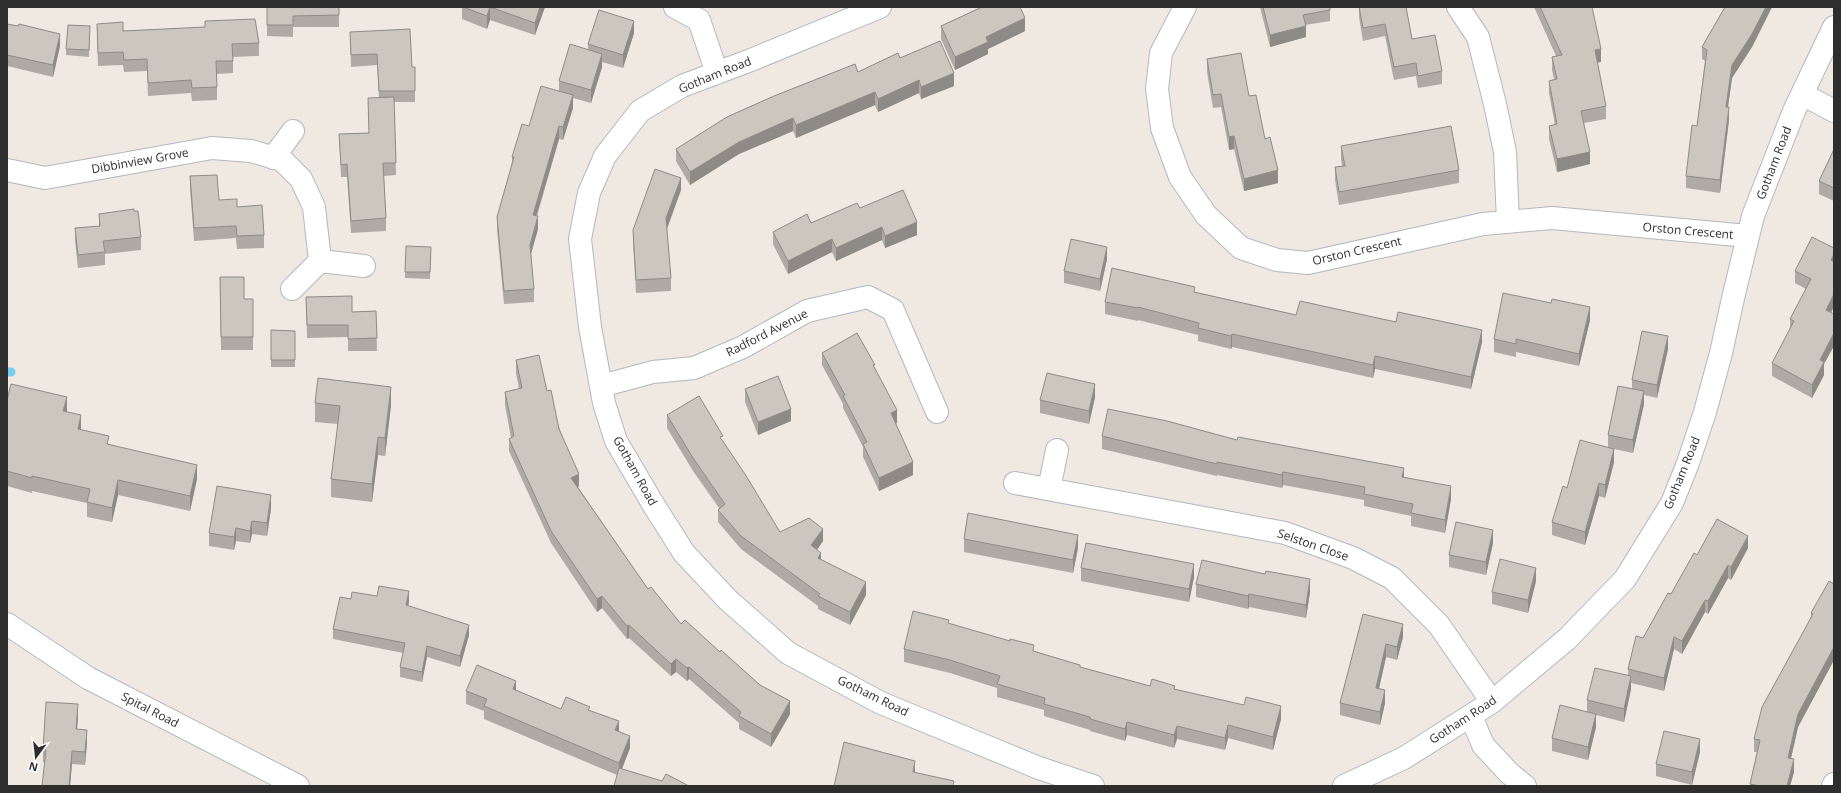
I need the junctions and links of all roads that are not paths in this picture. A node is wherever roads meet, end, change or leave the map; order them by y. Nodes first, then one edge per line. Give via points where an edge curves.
1 (675, 7) edge
2 (880, 7) edge
3 (1185, 7) edge
4 (1458, 7) edge
5 (1834, 27) edge
6 (717, 73) junction
7 (1802, 94) junction
8 (1834, 111) edge
9 (293, 131) dead end
10 (273, 158) junction
11 (7, 170) edge
12 (1508, 222) junction
13 (1748, 236) junction
14 (320, 261) junction
15 (364, 266) dead end
16 (292, 289) dead end
17 (601, 386) junction
18 (937, 412) dead end
19 (1057, 450) dead end
20 (1015, 483) dead end
21 (1049, 489) junction
22 (7, 624) edge
23 (1492, 702) junction
24 (1471, 716) junction
25 (298, 786) edge
26 (1093, 786) edge
27 (1344, 786) edge
28 (1525, 786) edge

1 - 6 street via 699,20
2 - 6 street, Gotham Road
3 - 12 street, Orston Crescent via 1160,53 1157,89 1162,128 1180,177 1206,215 1241,248 1277,260 1308,263 1483,224
4 - 12 street via 1478,37 1495,104 1505,152
5 - 7 street, Gotham Road
6 - 17 street, Gotham Road via 682,86 640,111 605,156 590,193 580,239 590,327
7 - 8 street
7 - 13 street, Gotham Road via 1756,209
9 - 10 street
10 - 11 street, Dibbinview Grove via 251,151 212,148 45,178
10 - 14 street, Dibbinview Grove via 282,160 301,178 314,207
12 - 13 street, Orston Crescent via 1552,218
13 - 23 street, Gotham Road via 1705,412 1672,503 1625,579 1566,639
14 - 15 street
14 - 16 street
17 - 18 street, Radford Avenue via 653,372 694,368 743,347 807,312 868,297 893,310
17 - 26 street, Gotham Road via 616,441 684,553 728,600 788,653 881,703 1038,768
19 - 21 street
20 - 21 street, Selston Close
21 - 23 street, Selston Close via 1285,533 1353,558 1392,578 1439,625
22 - 25 street, Spital Road via 88,678
23 - 24 street, Gotham Road
24 - 27 street, Gotham Road via 1404,758
24 - 28 street via 1483,745

